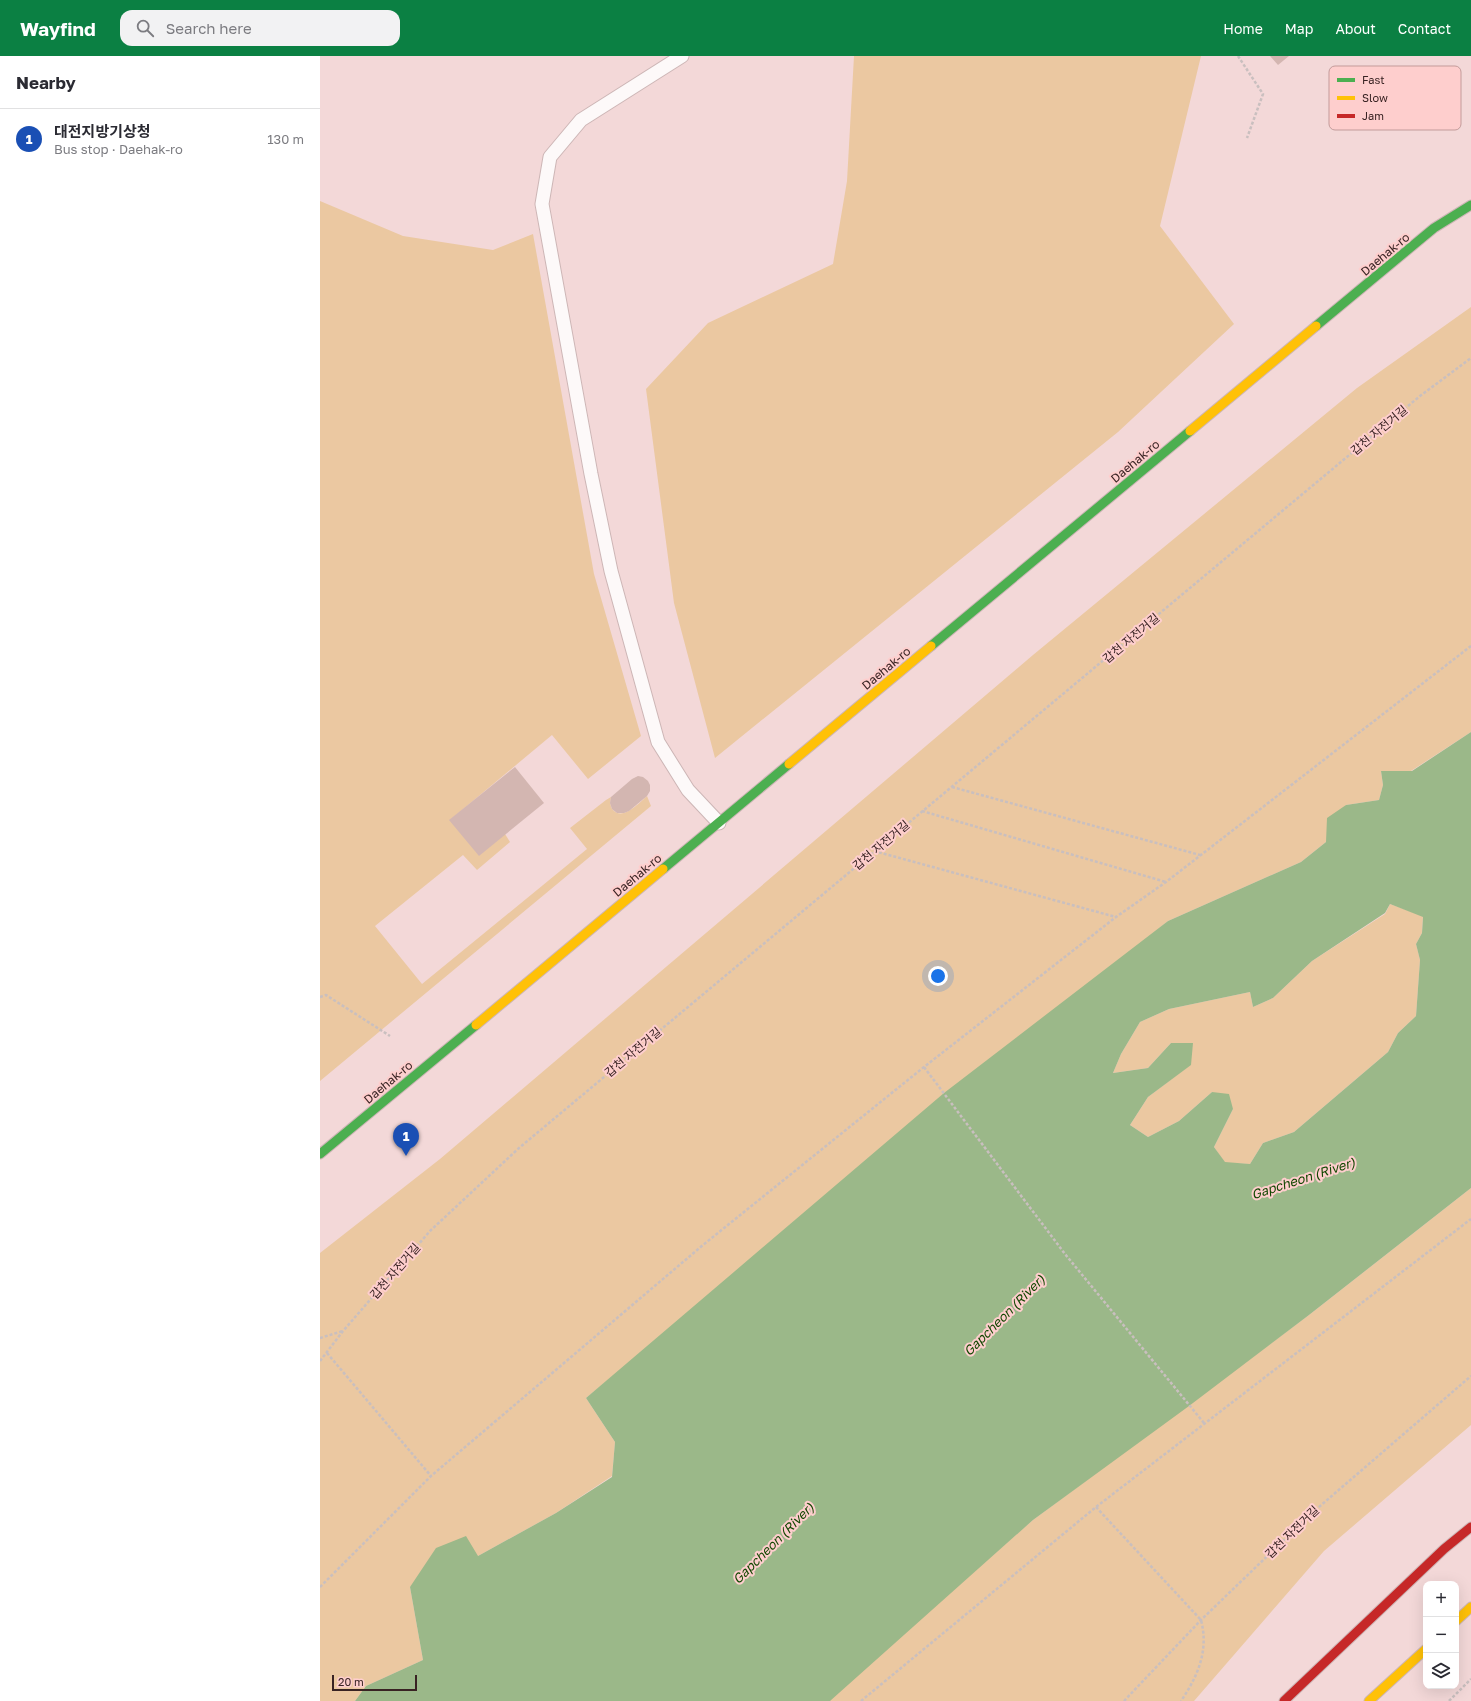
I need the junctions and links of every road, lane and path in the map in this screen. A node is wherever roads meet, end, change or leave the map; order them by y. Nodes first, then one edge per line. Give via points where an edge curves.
1 (682, 56) edge
2 (1238, 56) edge
3 (1247, 138) dead end
4 (1471, 205) edge
5 (1471, 358) edge
6 (1471, 646) edge
7 (951, 787) junction
8 (922, 811) junction
9 (719, 823) junction
10 (874, 851) junction
11 (1200, 855) junction
12 (1166, 882) junction
13 (1116, 917) junction
14 (320, 997) edge
15 (390, 1036) dead end
16 (924, 1067) junction
17 (320, 1154) edge
18 (1471, 1219) edge
19 (343, 1331) junction
20 (320, 1338) edge
21 (328, 1353) junction
22 (320, 1361) edge
23 (1471, 1376) edge
24 (1204, 1423) junction
25 (431, 1476) junction
26 (1096, 1507) junction
27 (1471, 1527) edge
28 (320, 1587) edge
29 (1471, 1607) edge
30 (1459, 1618) edge
31 (1201, 1620) junction
32 (1423, 1652) edge
33 (1471, 1679) edge
34 (861, 1701) edge
35 (1124, 1701) edge
36 (1181, 1701) edge
37 (1284, 1701) edge
38 (1369, 1701) edge
39 (1449, 1701) edge

1 - 9 lane via 581,120 550,157 542,204 611,571 658,742 688,790
2 - 3 path via 1263,94
4 - 9 main road, Daehak-ro via 1434,228
5 - 7 path, 갑천 자전거길 via 1420,396
6 - 11 path
7 - 8 path, 갑천 자전거길
7 - 11 path
8 - 10 path, 갑천 자전거길
8 - 12 path
9 - 17 main road, Daehak-ro
10 - 13 path
10 - 19 path, 갑천 자전거길 via 518,1148 430,1231
11 - 12 path
12 - 13 path
13 - 16 path
14 - 15 path via 326,995
16 - 24 path via 1066,1254
16 - 25 path via 703,1245
18 - 24 path
19 - 20 path
19 - 21 path, 갑천 자전거길
21 - 22 path, 갑천 자전거길
21 - 25 path
23 - 31 path, 갑천 자전거길 via 1312,1512
24 - 26 path
25 - 28 path
26 - 31 path
26 - 34 path
27 - 37 main road via 1444,1549
29 - 30 main road
31 - 35 path, 갑천 자전거길
31 - 36 path via 1204,1634 1202,1660 1193,1684
32 - 38 main road
33 - 39 path

